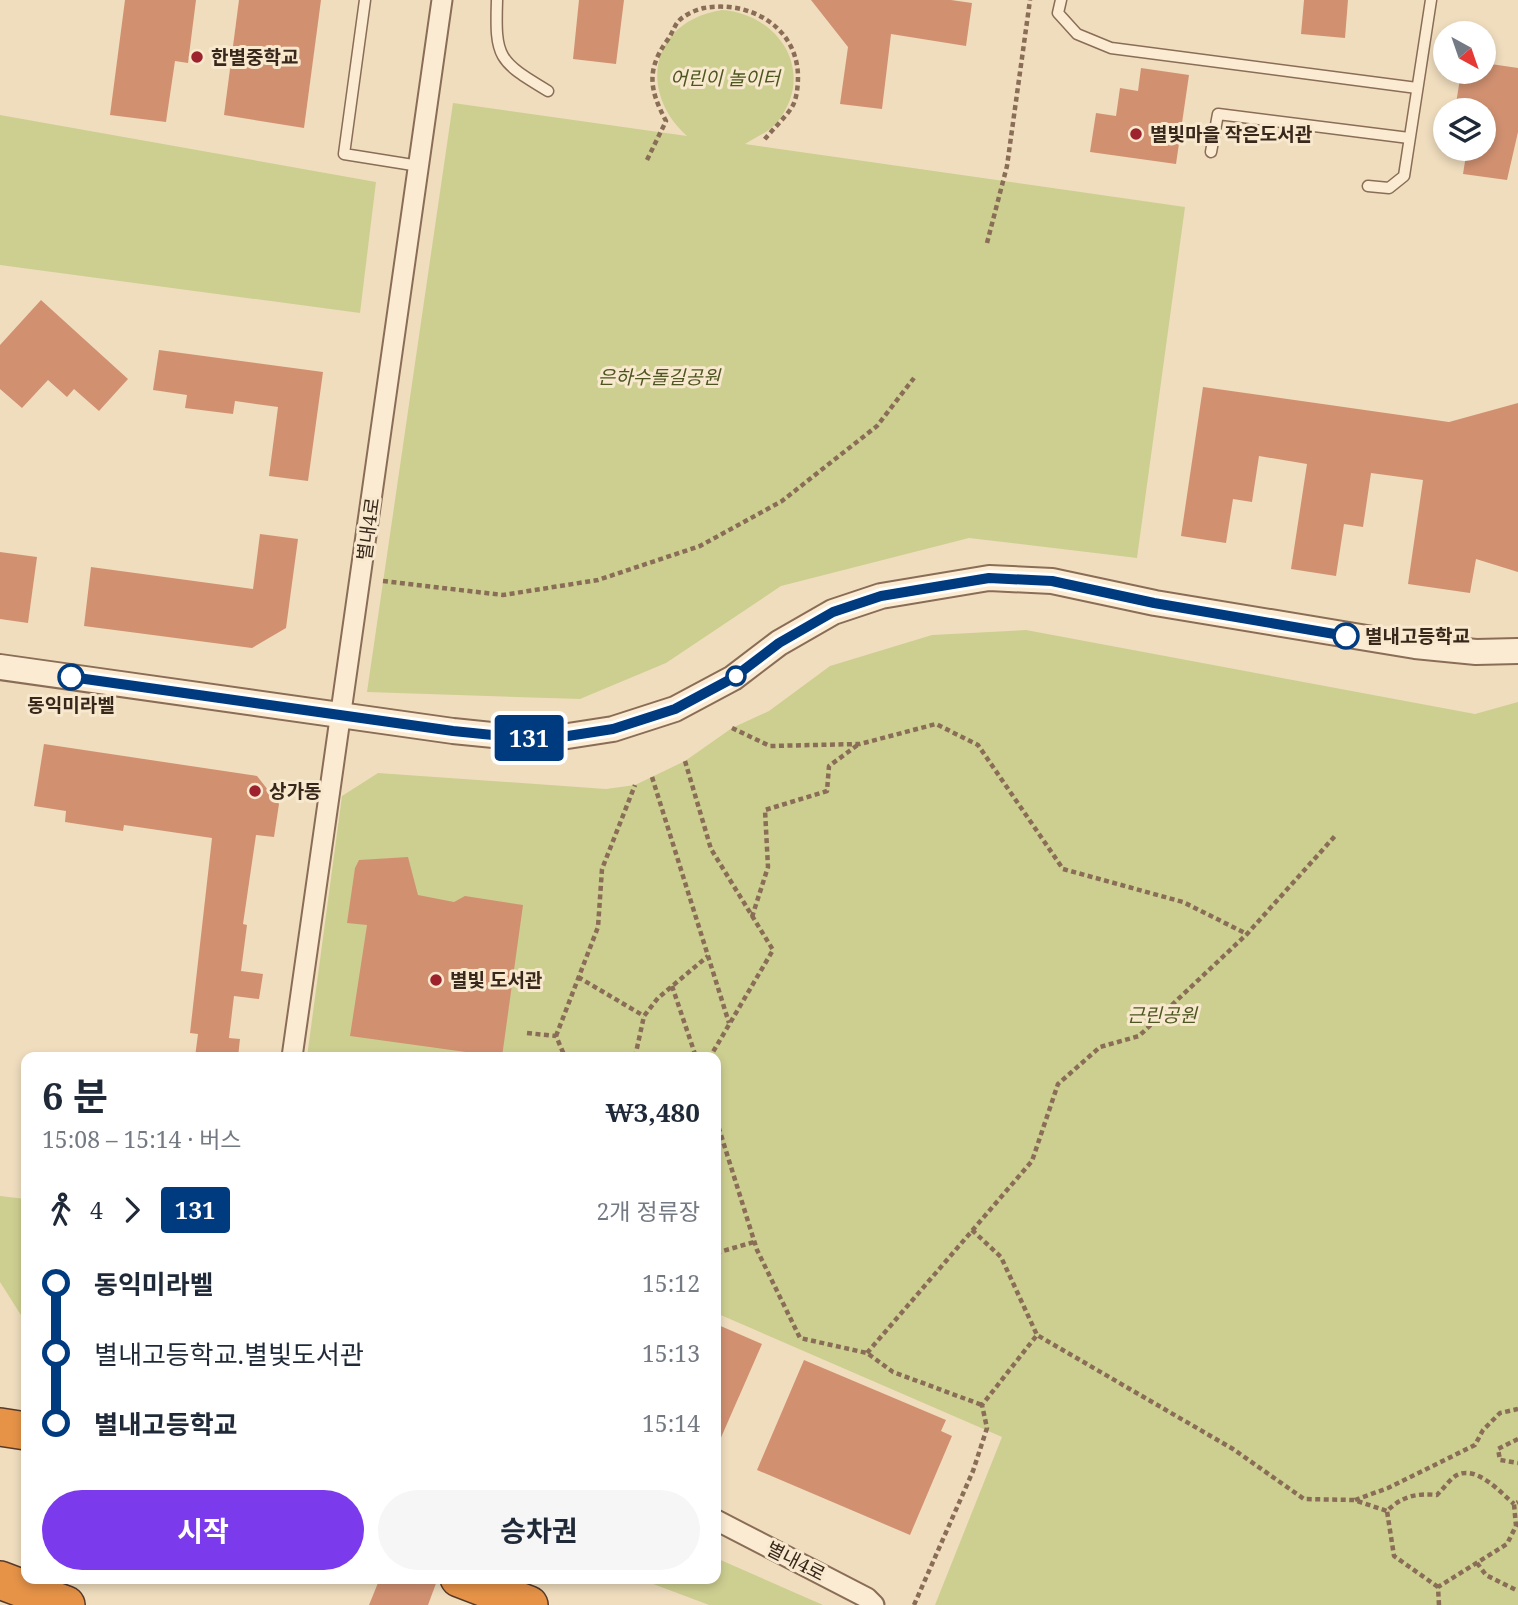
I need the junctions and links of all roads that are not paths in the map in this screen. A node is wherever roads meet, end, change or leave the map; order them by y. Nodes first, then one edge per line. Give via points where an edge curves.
1 (365, 0) edge
2 (442, 0) edge
3 (497, 0) edge
4 (1061, 0) edge
5 (1431, 0) edge
6 (1417, 88) junction
7 (548, 91) dead end
8 (1409, 138) junction
9 (1211, 152) dead end
10 (419, 166) junction
11 (1368, 186) dead end
12 (1518, 651) edge
13 (0, 667) edge
14 (342, 713) junction
15 (293, 1052) edge
16 (0, 1427) edge
17 (21, 1430) edge
18 (721, 1523) edge
19 (0, 1580) edge
20 (475, 1584) edge
21 (66, 1605) edge
22 (529, 1605) edge
23 (874, 1605) edge

1 - 10 lane via 344,155
2 - 10 street, 별내4로
3 - 7 lane via 496,43 513,70
4 - 6 lane via 1058,13 1077,33 1111,48
5 - 6 lane
6 - 8 lane
8 - 9 lane via 1218,114
8 - 11 lane via 1404,176 1389,188
10 - 14 street, 별내4로
12 - 14 street via 1415,646 1154,603 1052,581 989,578 881,596 833,612 779,643 733,678 675,709 613,729 542,740
13 - 14 street
14 - 15 street, 별내4로
16 - 17 highway
18 - 23 street, 별내4로
19 - 21 highway
20 - 22 highway

